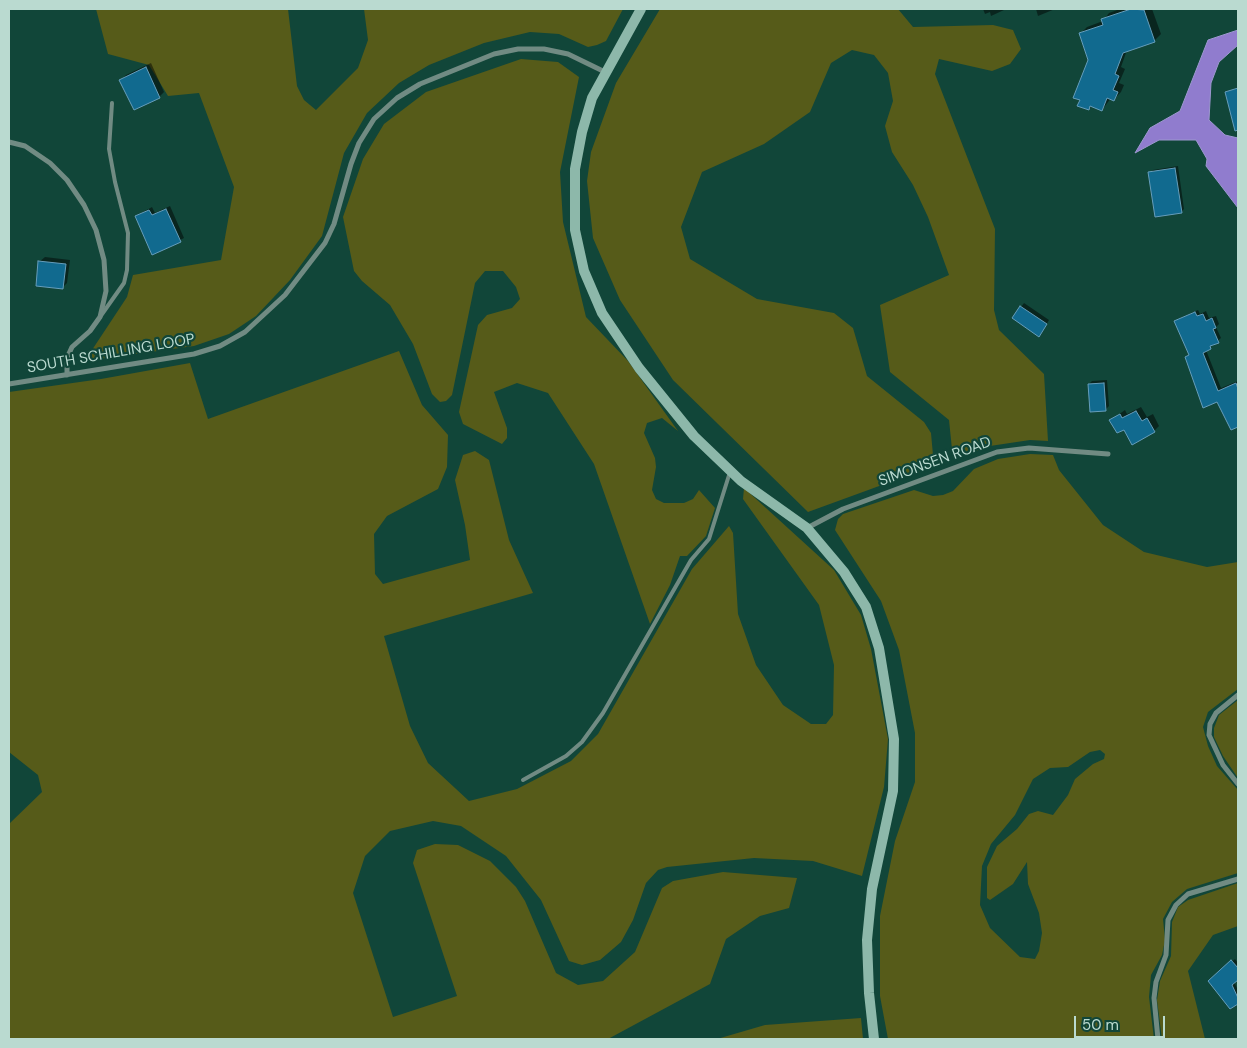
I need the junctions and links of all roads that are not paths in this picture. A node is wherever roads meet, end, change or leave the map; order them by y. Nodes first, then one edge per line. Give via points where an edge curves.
1 (641, 9) edge
2 (605, 72) junction
3 (112, 103) dead end
4 (9, 142) edge
5 (100, 317) junction
6 (67, 375) junction
7 (9, 384) edge
8 (1108, 454) dead end
9 (730, 470) junction
10 (807, 528) junction
11 (1238, 695) edge
12 (523, 780) dead end
13 (1238, 784) edge
14 (1238, 879) edge
15 (874, 1039) edge
16 (1158, 1039) edge

1 - 2 street
2 - 6 street, SOUTH SCHILLING LOOP via 568,54 544,49 518,49 494,54 420,84 397,98 374,119 351,164 334,224 325,243 265,316 220,346 194,354
2 - 9 street via 592,98 575,169 575,230 584,271 602,313 639,368 694,436
3 - 5 lane via 110,149 128,233 127,270 124,283
4 - 5 street via 25,146 50,163 67,180 84,205 96,230 104,260 106,291
5 - 6 street via 90,332 72,346 67,358
6 - 7 street, SOUTH SCHILLING LOOP
8 - 10 street, SIMONSEN ROAD via 1029,448 997,452 843,509
9 - 10 street
9 - 12 lane via 709,539 691,560 603,713 582,742 566,756
10 - 15 street via 844,572 866,607 879,648 894,739 893,791 872,889 867,940 868,994
11 - 13 street via 1216,713 1209,735 1223,765
14 - 16 street via 1188,894 1176,905 1168,920 1166,954 1154,998

